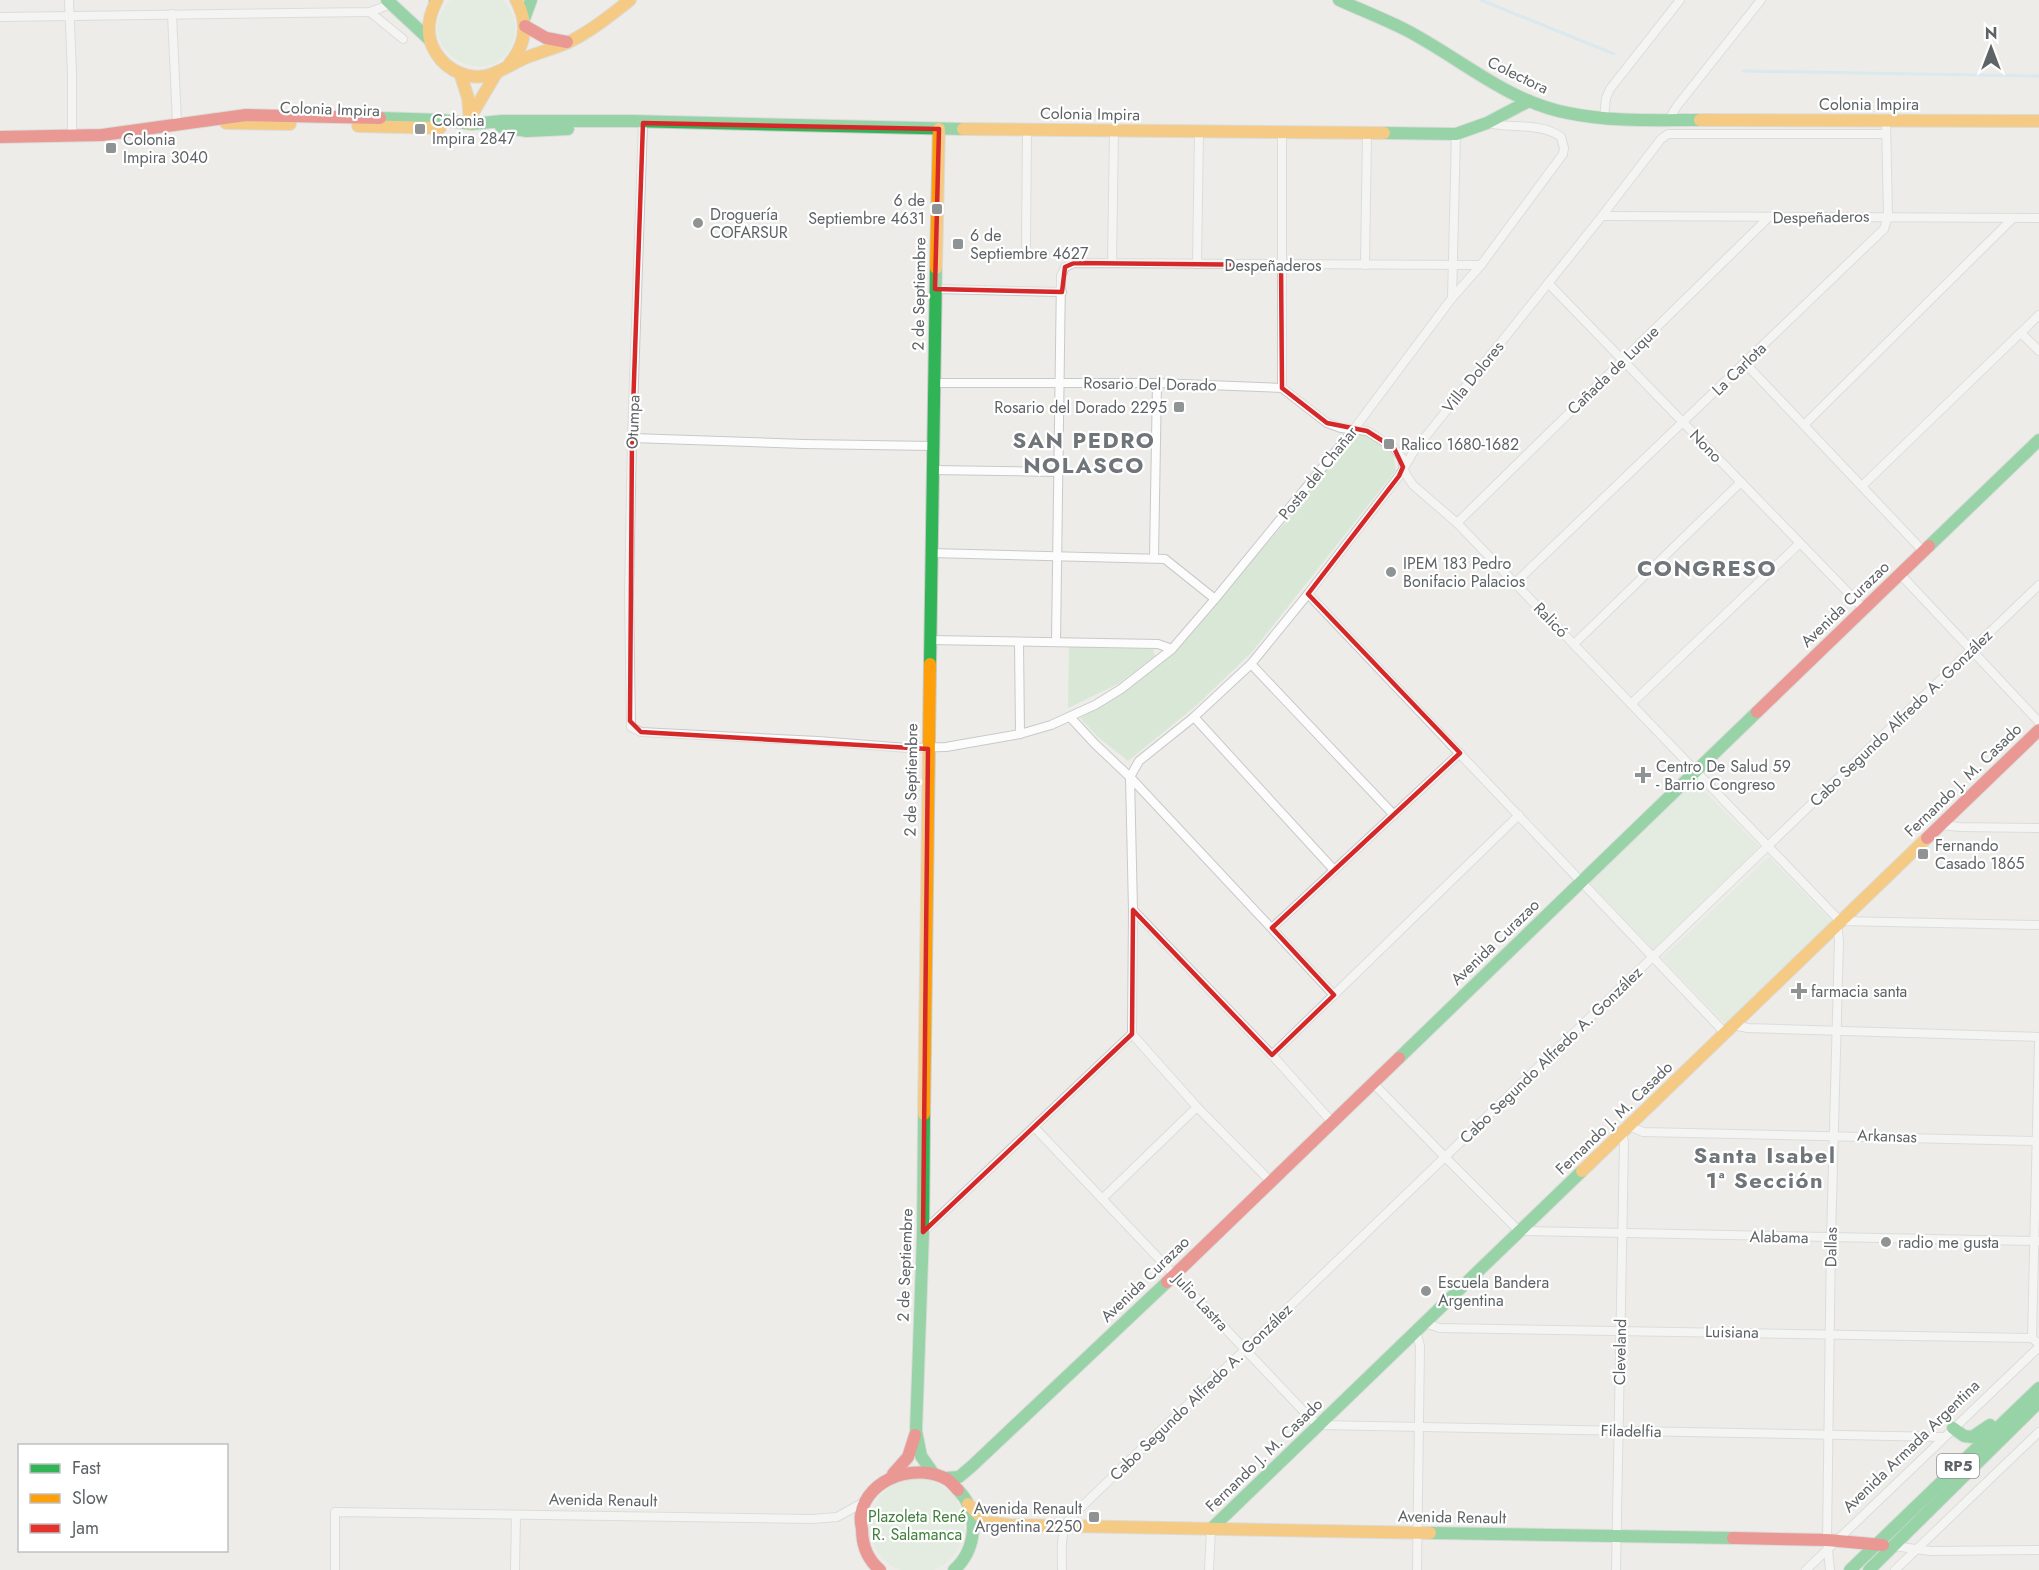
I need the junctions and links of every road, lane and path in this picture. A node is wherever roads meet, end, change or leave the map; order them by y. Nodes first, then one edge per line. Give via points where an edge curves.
1 (69, 0) edge
2 (516, 0) edge
3 (531, 0) edge
4 (630, 0) edge
5 (1339, 0) edge
6 (1680, 0) edge
7 (1761, 0) edge
8 (436, 1) edge
9 (389, 2) edge
10 (370, 12) junction
11 (172, 14) junction
12 (71, 16) junction
13 (0, 17) edge
14 (525, 22) junction
15 (403, 39) dead end
16 (430, 40) junction
17 (568, 42) junction
18 (501, 70) junction
19 (459, 73) junction
20 (1529, 101) junction
21 (1604, 118) junction
22 (1669, 119) junction
23 (1699, 119) joint
24 (467, 121) junction
25 (1886, 121) junction
26 (2039, 121) edge
27 (177, 123) junction
28 (644, 123) junction
29 (1487, 123) junction
30 (939, 129) junction
31 (1027, 130) junction
32 (1114, 130) junction
33 (1198, 131) junction
34 (1282, 132) junction
35 (1367, 133) junction
36 (1456, 134) junction
37 (1886, 134) junction
38 (0, 136) edge
39 (72, 136) junction
40 (1602, 216) junction
41 (1887, 216) junction
42 (1769, 217) junction
43 (2013, 218) junction
44 (2039, 218) edge
45 (1026, 246) dead end
46 (1112, 263) junction
47 (1197, 264) junction
48 (1281, 265) junction
49 (1365, 265) junction
50 (1453, 265) junction
51 (1481, 265) junction
52 (1548, 283) junction
53 (935, 289) junction
54 (1062, 292) junction
55 (1452, 298) junction
56 (2039, 315) edge
57 (2021, 333) junction
58 (2039, 351) edge
59 (1623, 360) junction
60 (1745, 363) junction
61 (933, 383) junction
62 (1060, 383) junction
63 (1156, 383) junction
64 (1282, 388) junction
65 (1683, 422) junction
66 (1804, 425) junction
67 (1354, 429) junction
68 (632, 438) junction
69 (2039, 440) edge
70 (932, 446) junction
71 (1403, 467) junction
72 (932, 470) junction
73 (1058, 472) junction
74 (1741, 482) junction
75 (1862, 486) junction
76 (1457, 523) junction
77 (1800, 543) junction
78 (1923, 551) junction
79 (931, 553) junction
80 (1057, 556) junction
81 (1154, 557) junction
82 (1899, 574) junction
83 (1515, 584) junction
84 (2039, 585) edge
85 (1308, 594) junction
86 (1215, 599) junction
87 (1864, 609) junction
88 (930, 640) junction
89 (1019, 642) junction
90 (1056, 642) junction
91 (1574, 644) junction
92 (1172, 649) junction
93 (1972, 650) junction
94 (1251, 664) junction
95 (1632, 704) junction
96 (1070, 717) junction
97 (1194, 717) junction
98 (630, 721) joint
99 (2039, 722) edge
100 (2039, 730) edge
101 (1020, 734) junction
102 (928, 749) junction
103 (1460, 753) junction
104 (1696, 771) junction
105 (1130, 777) junction
106 (1394, 815) junction
107 (1519, 815) junction
108 (1941, 825) junction
109 (2039, 828) edge
110 (1767, 847) junction
111 (1334, 870) junction
112 (1582, 881) junction
113 (1133, 910) junction
114 (1839, 923) junction
115 (2039, 925) edge
116 (1272, 928) junction
117 (1653, 957) junction
118 (1334, 995) junction
119 (1729, 1029) junction
120 (1836, 1031) junction
121 (1132, 1034) junction
122 (2039, 1037) edge
123 (2039, 1043) edge
124 (1272, 1055) junction
125 (1373, 1083) junction
126 (1197, 1107) junction
127 (1332, 1122) junction
128 (1034, 1127) junction
129 (1625, 1130) junction
130 (1835, 1135) junction
131 (2038, 1141) edge
132 (1445, 1157) junction
133 (1270, 1182) junction
134 (1102, 1199) junction
135 (1519, 1231) junction
136 (923, 1232) junction
137 (1622, 1233) junction
138 (1832, 1238) junction
139 (2037, 1241) edge
140 (1175, 1274) junction
141 (1420, 1327) junction
142 (1620, 1330) junction
143 (1830, 1334) junction
144 (2037, 1343) edge
145 (1246, 1350) junction
146 (2039, 1388) edge
147 (2032, 1402) edge
148 (1319, 1425) junction
149 (1418, 1427) junction
150 (1953, 1428) junction
151 (915, 1431) junction
152 (1619, 1431) junction
153 (2039, 1432) edge
154 (1829, 1435) junction
155 (1943, 1437) junction
156 (972, 1466) junction
157 (933, 1473) junction
158 (946, 1478) junction
159 (888, 1479) junction
160 (962, 1492) junction
161 (866, 1501) junction
162 (968, 1504) junction
163 (516, 1515) junction
164 (1010, 1525) junction
165 (1065, 1527) junction
166 (1211, 1529) junction
167 (1417, 1533) junction
168 (1617, 1536) junction
169 (972, 1539) junction
170 (1830, 1543) junction
171 (1877, 1544) junction
172 (1894, 1546) junction
173 (1918, 1548) junction
174 (2039, 1550) edge
175 (868, 1557) junction
176 (966, 1564) edge
177 (1882, 1564) edge
178 (335, 1570) edge
179 (515, 1570) edge
180 (862, 1570) edge
181 (880, 1570) edge
182 (954, 1570) edge
183 (1062, 1570) edge
184 (1209, 1570) edge
185 (1417, 1570) edge
186 (1616, 1570) edge
187 (1806, 1570) edge
188 (1830, 1570) edge
189 (1850, 1570) edge
190 (1869, 1570) edge
191 (1895, 1570) edge

1 - 12 street
2 - 14 main road
3 - 14 main road
4 - 17 main road
5 - 20 main road, Colectora via 1406,30 1503,90
6 - 21 street via 1610,89
7 - 22 street
8 - 16 main road via 429,23
9 - 10 street
9 - 16 main road
10 - 11 street
10 - 15 street
11 - 12 street
11 - 27 street
12 - 13 street
12 - 39 street
14 - 17 main road via 546,38
14 - 18 main road via 520,49
16 - 19 main road via 441,61
17 - 18 main road
18 - 19 main road via 474,76
18 - 24 main road
19 - 24 main road via 466,89
20 - 21 main road, Colectora via 1567,113
20 - 29 main road, Colonia Impira
21 - 22 main road, Colectora
22 - 23 main road, Colectora
23 - 25 main road, Colonia Impira
24 - 27 main road, Colonia Impira via 442,128
24 - 28 main road, Colonia Impira
25 - 26 main road, Colonia Impira
25 - 37 street
27 - 39 main road, Colonia Impira
28 - 30 main road, Colonia Impira
28 - 68 street, Otumpa
29 - 36 main road, Colonia Impira
29 - 51 street, Posta del Chañar via 1547,129 1561,137 1564,148
30 - 31 main road, Colonia Impira
30 - 53 main road, 2 de Septiembre
31 - 32 main road, Colonia Impira
31 - 45 street
32 - 33 main road, Colonia Impira
32 - 46 street
33 - 34 main road, Colonia Impira
33 - 47 street
34 - 35 main road, Colonia Impira
34 - 48 street
35 - 36 main road, Colonia Impira
35 - 49 street
36 - 50 street
37 - 40 street, Villa Dolores via 1668,134
37 - 41 street
38 - 39 main road, Colonia Impira
40 - 42 street, Despeñaderos
40 - 52 street, Villa Dolores
41 - 42 street, Despeñaderos
41 - 43 street, Despeñaderos
41 - 60 street, La Carlota via 1884,229
42 - 59 street, Cañada de Luque
43 - 44 street, Despeñaderos
43 - 66 street
46 - 47 street, Despeñaderos
46 - 54 street, Despeñaderos via 1074,263 1065,267
47 - 48 street, Despeñaderos
48 - 49 street, Despeñaderos
48 - 64 street
49 - 50 street, Despeñaderos
50 - 51 street, Despeñaderos
50 - 55 street
51 - 55 street, Posta del Chañar
52 - 59 street, Nono
52 - 71 street, Villa Dolores
53 - 54 street
53 - 61 main road, 2 de Septiembre
54 - 62 street
55 - 67 street, Posta del Chañar
56 - 57 street
57 - 58 street
57 - 75 street
59 - 65 street, Nono
59 - 76 street, Cañada de Luque
60 - 65 street, La Carlota
60 - 66 street
61 - 62 street, Rosario Del Dorado
61 - 70 main road, 2 de Septiembre
62 - 63 street, Rosario Del Dorado
62 - 73 street
63 - 64 street, Rosario Del Dorado
63 - 81 street
64 - 67 street via 1327,423
65 - 74 street, Nono
65 - 83 street, La Carlota
66 - 75 street
67 - 71 street, Ralicó via 1368,431 1394,448
67 - 86 street, Posta del Chañar
68 - 70 street
68 - 98 street, Otumpa
69 - 78 main road, Avenida Curazao
70 - 72 main road, 2 de Septiembre
71 - 76 street, Ralicó via 1413,486
71 - 85 street, Villa Dolores
72 - 73 street
72 - 79 main road, 2 de Septiembre
73 - 80 street
74 - 77 street, Nono
74 - 91 street
75 - 78 street
76 - 83 street, Ralicó
77 - 87 street, Nono
77 - 95 street
78 - 82 main road, Avenida Curazao
79 - 80 street
79 - 88 main road, 2 de Septiembre
80 - 81 street
80 - 90 street
81 - 86 street via 1165,559
82 - 87 main road, Avenida Curazao
82 - 93 street
83 - 91 street, Ralicó
84 - 93 street, Cabo Segundo Alfredo A. González
85 - 94 street, Villa Dolores
85 - 103 street
86 - 92 street, Posta del Chañar
87 - 104 main road, Avenida Curazao
88 - 89 street
88 - 102 main road, 2 de Septiembre
89 - 90 street
89 - 101 street
90 - 92 street via 1158,644
91 - 95 street, Ralicó
92 - 96 street, Posta del Chañar via 1121,689
93 - 99 street
93 - 110 street, Cabo Segundo Alfredo A. González
94 - 97 street, Villa Dolores
94 - 106 street
95 - 104 street, Ralicó
96 - 101 street, Posta del Chañar
96 - 105 street
97 - 105 street, Villa Dolores via 1139,761
97 - 111 street
98 - 102 street, Posta del Chañar via 631,727 641,732
100 - 108 main road, Fernando J. M. Casado
101 - 102 street, Posta del Chañar
102 - 136 main road, 2 de Septiembre
103 - 106 street
103 - 107 street
104 - 110 street, Ralicó
104 - 112 main road, Avenida Curazao
105 - 113 street
105 - 116 street
106 - 111 street
107 - 112 street
107 - 118 street
108 - 109 street
108 - 114 main road, Fernando J. M. Casado
110 - 114 street, Ralicó
110 - 117 street, Cabo Segundo Alfredo A. González
111 - 116 street
112 - 117 street
112 - 125 main road, Avenida Curazao
113 - 121 street
113 - 124 street
114 - 115 street
114 - 119 main road, Fernando J. M. Casado
114 - 120 street, Dallas
116 - 118 street
117 - 119 street
117 - 132 street, Cabo Segundo Alfredo A. González
118 - 124 street
119 - 120 street
119 - 129 main road, Fernando J. M. Casado
120 - 122 street
120 - 130 street, Dallas
121 - 126 street
121 - 128 street
123 - 131 street
124 - 127 street
125 - 127 main road, Avenida Curazao
125 - 132 street
126 - 133 street
126 - 134 street
127 - 133 main road, Avenida Curazao
128 - 134 street, Julio Lastra
128 - 136 street
129 - 130 street, Arkansas
129 - 135 main road, Fernando J. M. Casado
129 - 137 street, Cleveland
130 - 131 street, Arkansas
130 - 138 street, Dallas
131 - 139 street
132 - 135 street
132 - 145 street, Cabo Segundo Alfredo A. González
133 - 140 main road, Avenida Curazao
134 - 140 street, Julio Lastra
135 - 137 street, Alabama
135 - 141 main road, Fernando J. M. Casado
136 - 151 main road, 2 de Septiembre
137 - 138 street, Alabama
137 - 142 street, Cleveland
138 - 139 street, Alabama
138 - 143 street, Dallas
139 - 144 street
140 - 145 street, Julio Lastra
140 - 156 main road, Avenida Curazao
141 - 142 street, Luisiana
141 - 148 main road, Fernando J. M. Casado
141 - 149 street
142 - 143 street, Luisiana
142 - 152 street, Cleveland
143 - 144 street, Luisiana
143 - 154 street, Dallas
144 - 150 street, Avenida Armada Argentina
145 - 148 street, Julio Lastra
145 - 165 street, Cabo Segundo Alfredo A. González
146 - 147 main road, RP5
147 - 150 main road via 2014,1405 1972,1437 1962,1436
147 - 171 main road, RP5
147 - 172 main road, RP5
148 - 149 street, Filadelfia
148 - 166 main road, Fernando J. M. Casado
149 - 152 street, Filadelfia
149 - 167 street
150 - 155 street, Avenida Armada Argentina
151 - 157 main road, 2 de Septiembre via 921,1456
151 - 159 main road, 2 de Septiembre via 908,1457
152 - 154 street, Filadelfia
152 - 168 street, Cleveland
153 - 173 street
154 - 155 street, Filadelfia
154 - 170 street, Dallas
155 - 170 street, Avenida Armada Argentina
156 - 158 main road, Avenida Curazao via 959,1477
156 - 160 main road, Avenida Curazao
157 - 158 main road
157 - 159 main road via 914,1471
158 - 160 main road
159 - 161 main road, 2 de Septiembre
160 - 162 main road
161 - 163 street, Avenida Renault via 837,1517 812,1520
161 - 175 main road via 860,1531
162 - 164 main road, Avenida Renault via 986,1522
162 - 169 main road via 974,1525
163 - 178 street, Avenida Renault via 335,1512
163 - 179 street
164 - 165 main road, Avenida Renault
164 - 169 main road, Avenida Renault via 987,1530
165 - 166 main road, Avenida Renault
165 - 183 street
166 - 167 main road, Avenida Renault
166 - 184 street
167 - 168 main road, Avenida Renault
167 - 185 street
168 - 170 main road, Avenida Renault
168 - 186 street, Cleveland
169 - 176 main road
170 - 171 main road, Avenida Renault
170 - 187 street, Avenida Armada Argentina
170 - 188 street, Dallas
171 - 172 main road, Avenida Renault
171 - 189 main road, RP5
172 - 173 street
172 - 177 main road, RP5
173 - 174 street
173 - 191 street
175 - 180 main road
175 - 181 main road
176 - 182 main road
177 - 190 main road, RP5

